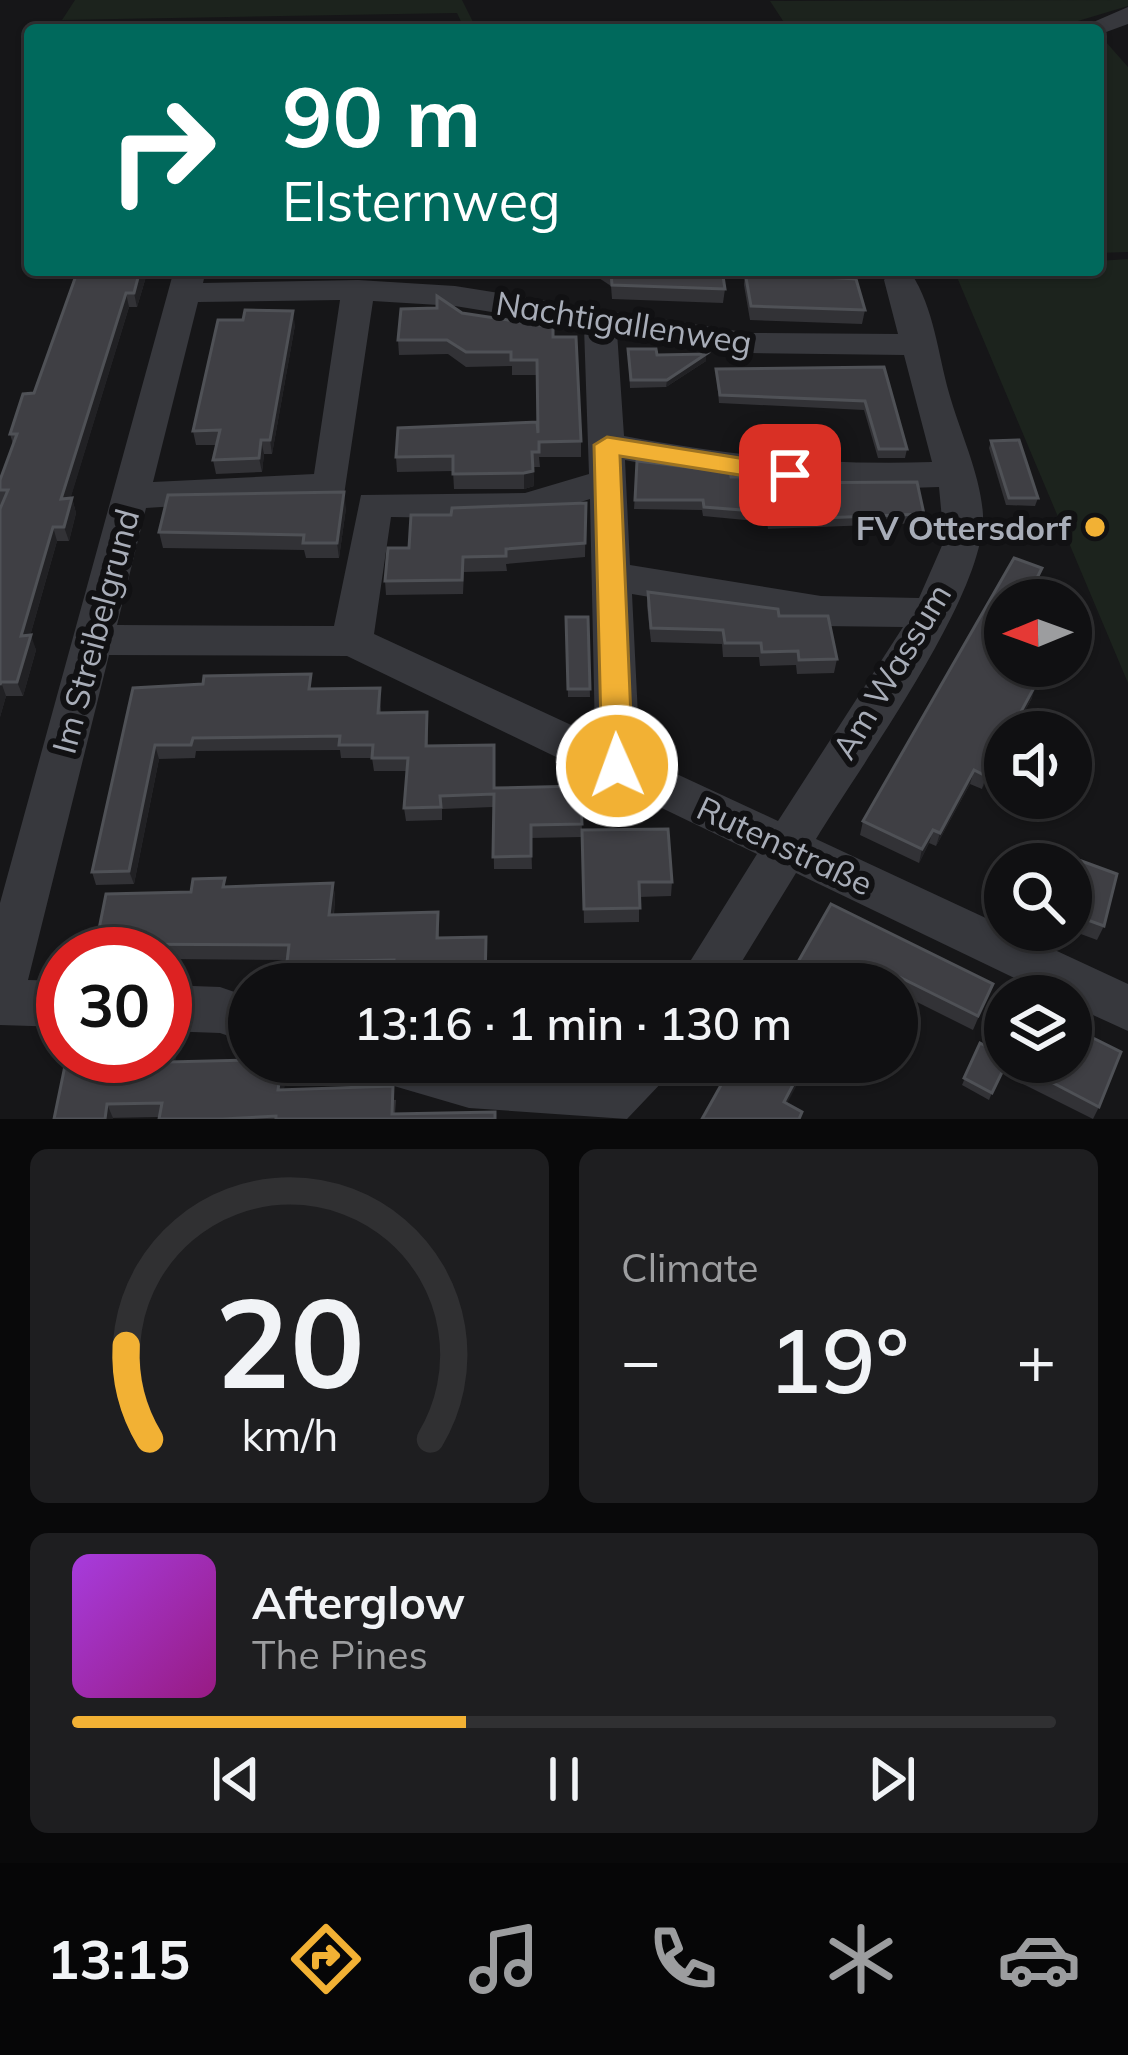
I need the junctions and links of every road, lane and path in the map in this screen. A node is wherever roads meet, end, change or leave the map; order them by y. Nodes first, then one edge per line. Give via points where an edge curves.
1 (900, 280) dead end
2 (187, 282) edge
3 (358, 290) junction
4 (600, 320) junction
5 (922, 345) junction
6 (608, 464) junction
7 (956, 474) junction
8 (331, 486) junction
9 (131, 496) junction
10 (374, 504) junction
11 (610, 576) junction
12 (933, 613) junction
13 (91, 640) junction
14 (352, 641) junction
15 (617, 766) junction
16 (785, 843) junction
17 (714, 963) edge
18 (0, 997) edge
19 (36, 1001) edge
20 (1128, 1008) edge
21 (192, 1009) edge
22 (228, 1012) edge
23 (478, 1083) edge
24 (628, 1083) edge

1 - 5 street, Am Wassum
2 - 3 street, Nachtigallenweg
2 - 9 street, Im Streibelgrund
3 - 4 street, Nachtigallenweg
3 - 8 street
4 - 5 street, Nachtigallenweg via 749,343
4 - 6 street
5 - 7 street, Am Wassum
6 - 7 street via 835,478
6 - 10 street via 528,506
6 - 11 street
7 - 12 street, Am Wassum via 963,542
8 - 9 street
8 - 10 street
9 - 13 street, Im Streibelgrund
10 - 14 street
11 - 12 street via 821,611
11 - 15 street
12 - 16 street, Am Wassum
13 - 14 street, Rutenstraße
13 - 18 street, Im Streibelgrund
14 - 15 street, Rutenstraße
15 - 16 street, Rutenstraße
16 - 17 street, Am Wassum
16 - 20 street, Rutenstraße
18 - 19 street
21 - 22 street
23 - 24 street via 615,1099

